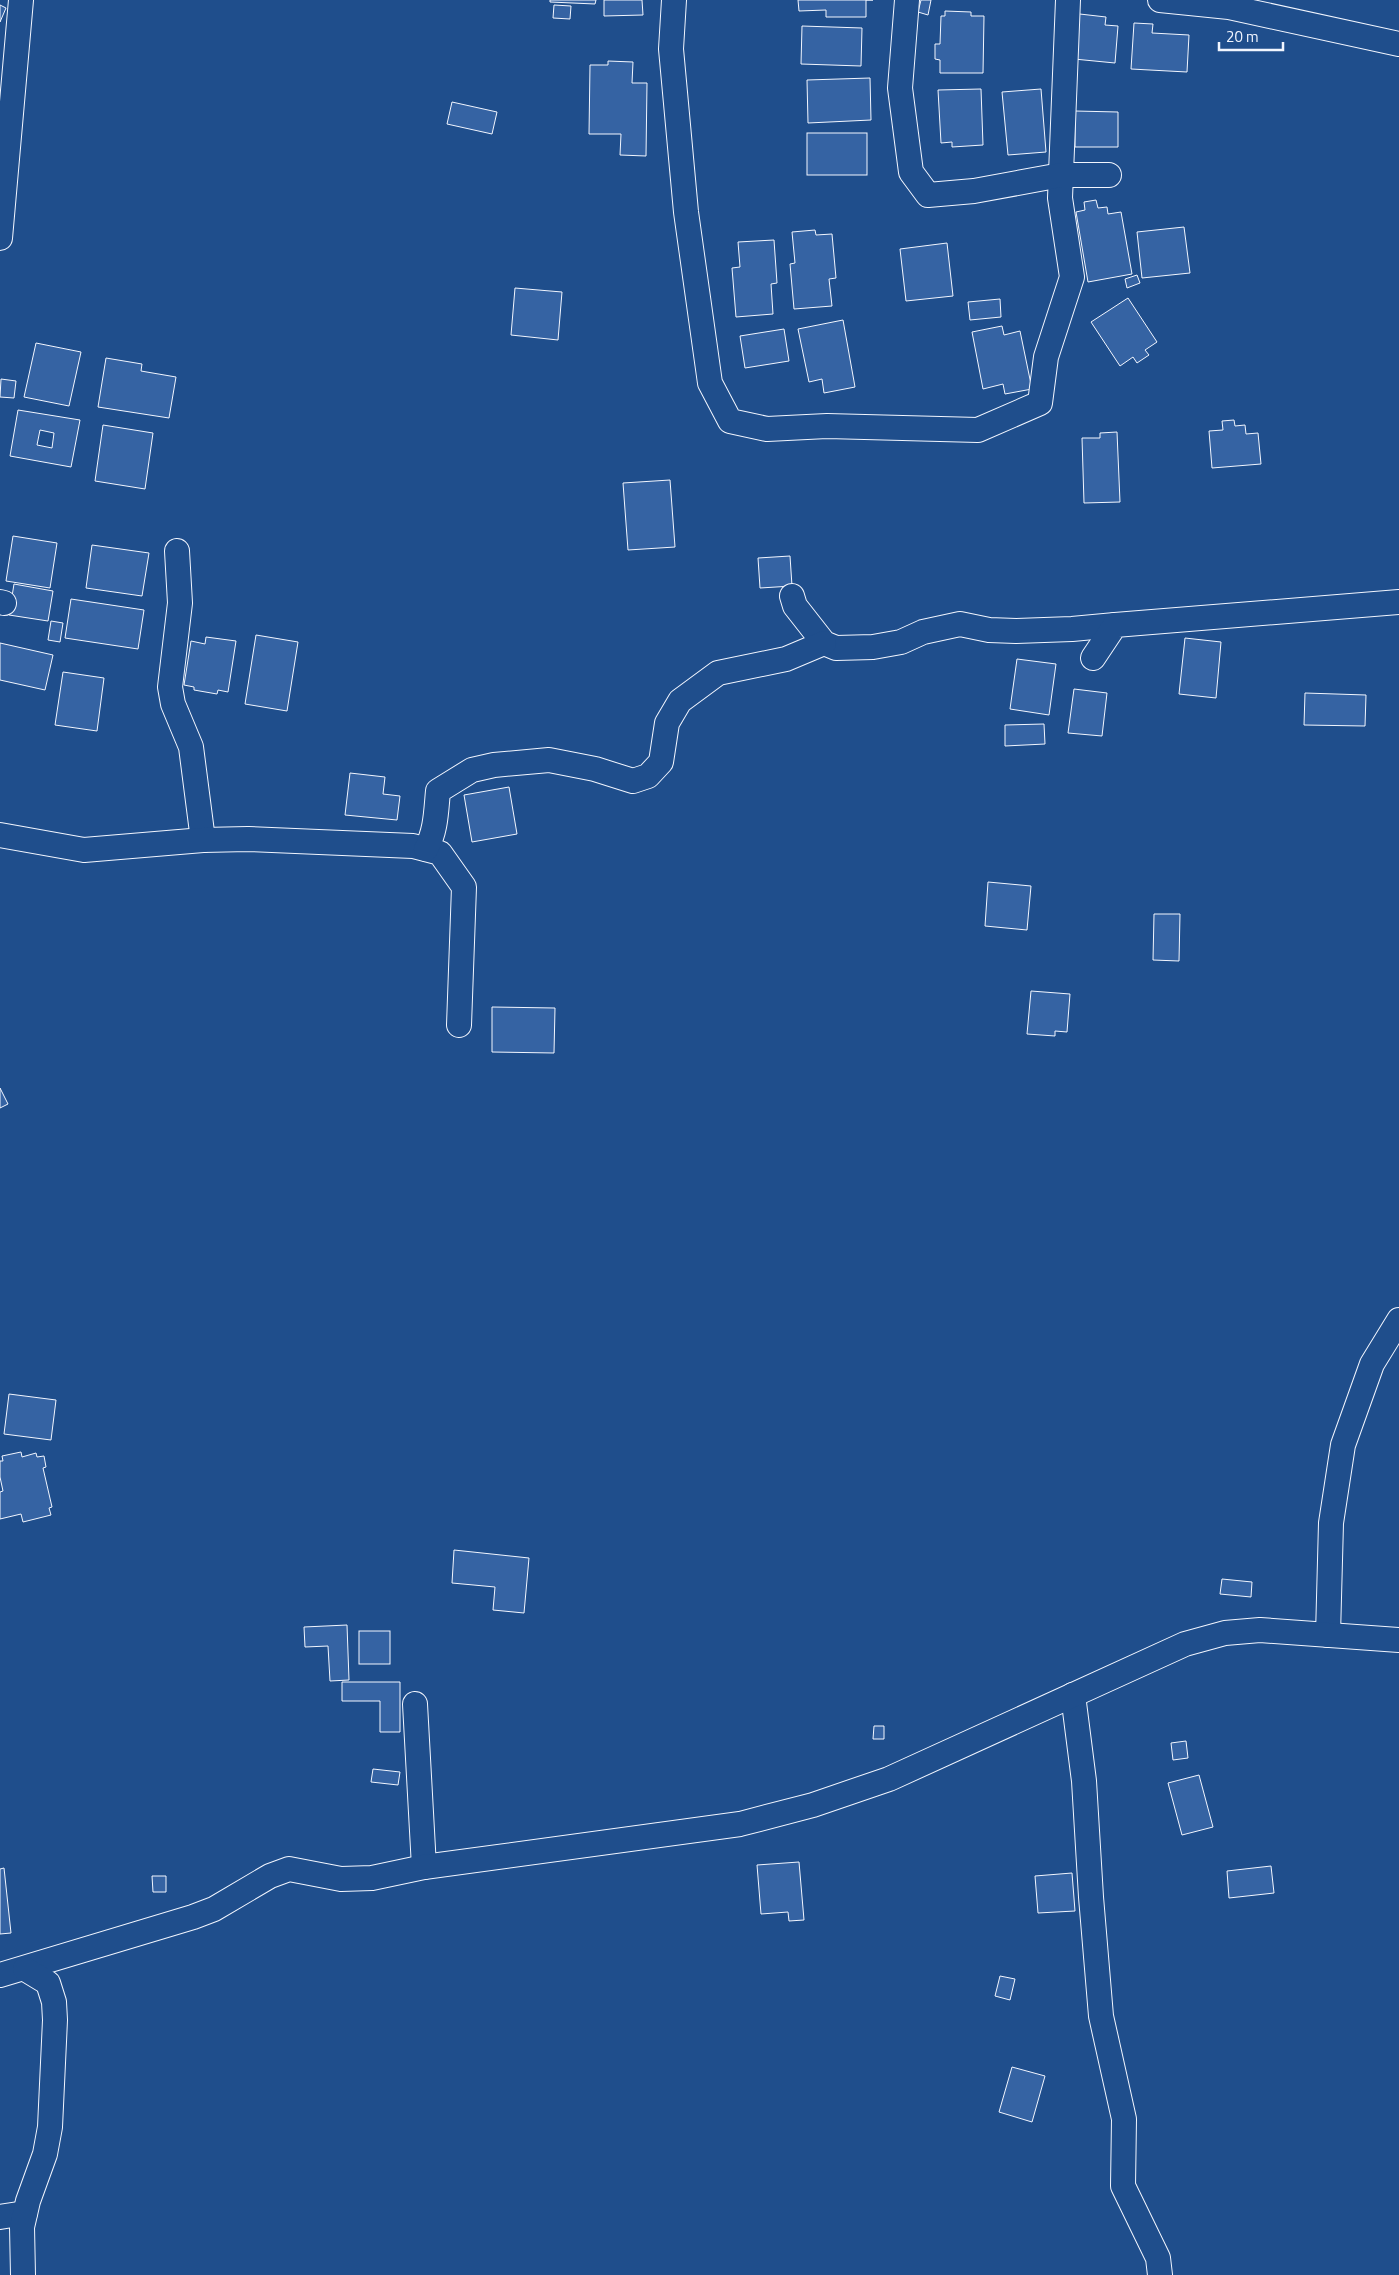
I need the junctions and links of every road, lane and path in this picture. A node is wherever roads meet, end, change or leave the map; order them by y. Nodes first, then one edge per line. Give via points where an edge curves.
1 (21, 0) edge
2 (674, 0) edge
3 (907, 0) edge
4 (1068, 0) edge
5 (1160, 0) edge
6 (1399, 44) edge
7 (1061, 175) junction
8 (1109, 175) dead end
9 (0, 238) edge
10 (177, 551) dead end
11 (792, 596) dead end
12 (1399, 602) edge
13 (1115, 625) junction
14 (824, 643) junction
15 (1093, 658) dead end
16 (0, 835) edge
17 (203, 840) junction
18 (426, 849) junction
19 (459, 1025) dead end
20 (1399, 1320) edge
21 (1328, 1635) junction
22 (1399, 1640) edge
23 (1073, 1695) junction
24 (415, 1704) dead end
25 (424, 1867) junction
26 (25, 1969) junction
27 (0, 1975) edge
28 (25, 2213) junction
29 (0, 2217) edge
30 (23, 2275) edge
31 (1160, 2275) edge

1 - 9 street
2 - 7 street via 671,49 686,212 710,383 730,421 767,429 827,426 978,430 1040,403 1046,357 1072,277 1060,198
3 - 7 street via 900,88 911,172 928,195 974,191
4 - 7 street
5 - 6 street via 1229,7
7 - 8 street
10 - 17 street via 180,603 170,687 173,704 191,746
11 - 14 street
12 - 13 street
13 - 14 street via 1016,631 960,624 873,648 836,648
13 - 15 street
14 - 18 street via 786,660 718,673 680,701 666,722 661,762 648,776 632,781 549,760 472,770 438,791 435,824
16 - 17 street via 84,850
17 - 18 street via 257,839
18 - 19 street via 440,853 464,887
20 - 21 street via 1372,1364 1342,1445 1330,1523
21 - 22 street
21 - 23 street via 1260,1630 1224,1633 1186,1644
23 - 25 street via 889,1779 750,1822
23 - 31 street via 1084,1781 1101,2016 1124,2119 1123,2186 1158,2258
24 - 25 street
25 - 26 street via 372,1878 341,1879 289,1869 270,1876 214,1909
26 - 27 street
26 - 28 street via 48,1983 55,2020 50,2127 45,2154
28 - 29 street
28 - 30 street via 21,2248

